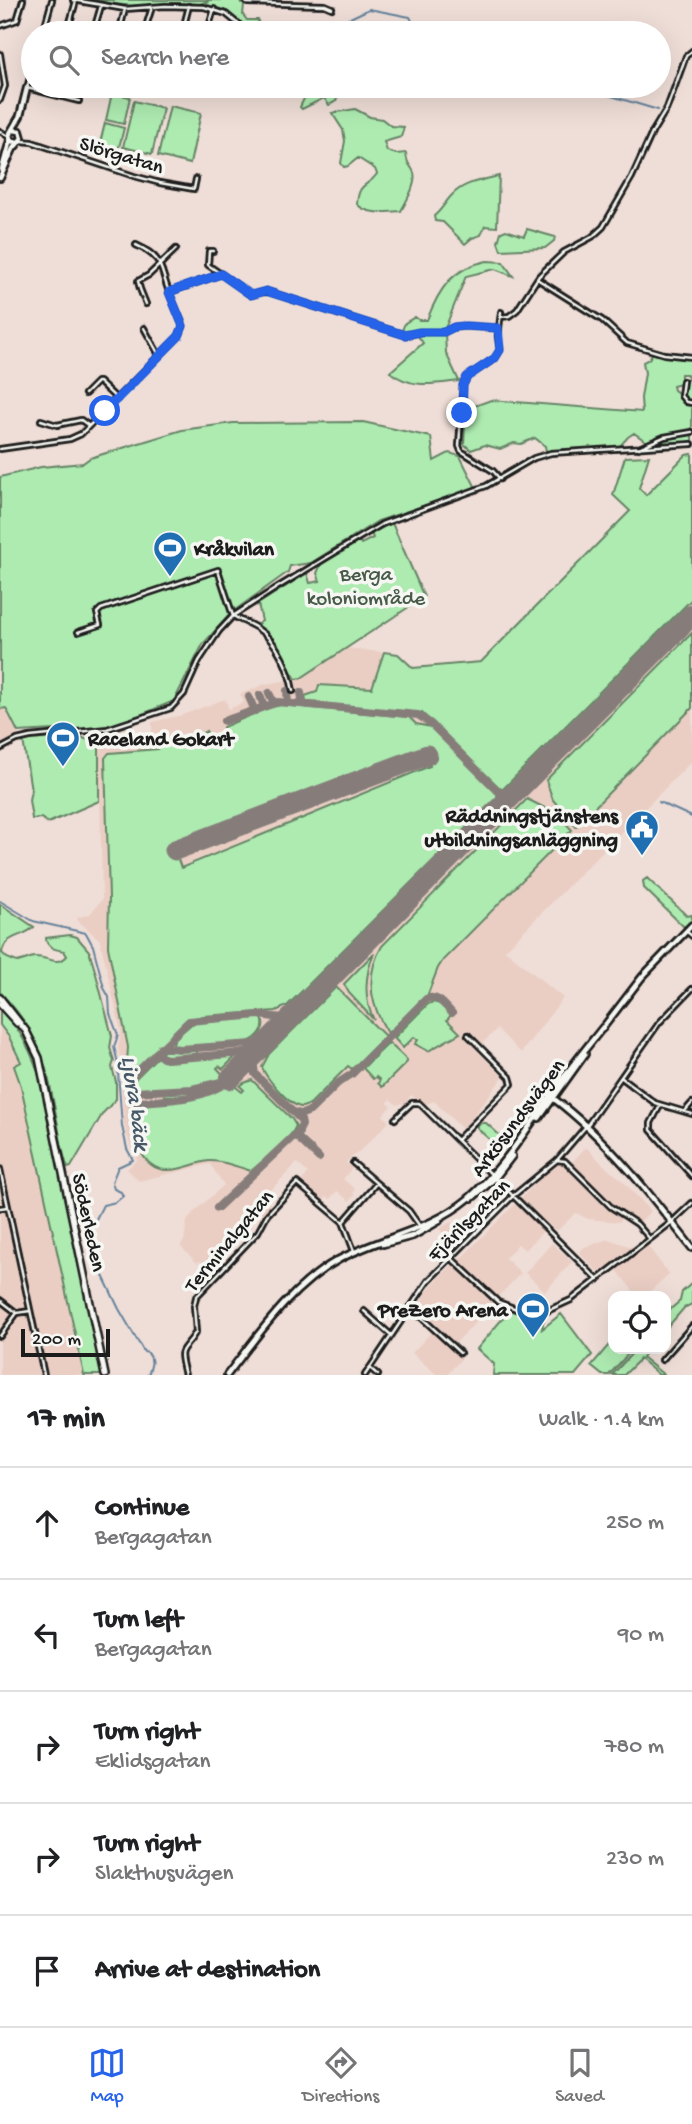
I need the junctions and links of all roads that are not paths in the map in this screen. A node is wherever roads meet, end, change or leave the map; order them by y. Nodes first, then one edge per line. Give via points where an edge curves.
1 (23, 0) edge
2 (52, 0) edge
3 (244, 0) edge
4 (75, 1) edge
5 (101, 6) junction
6 (189, 6) junction
7 (152, 8) junction
8 (332, 8) dead end
9 (125, 9) junction
10 (214, 9) junction
11 (46, 21) edge
12 (70, 21) edge
13 (97, 21) edge
14 (122, 21) edge
15 (148, 21) edge
16 (185, 21) edge
17 (210, 21) edge
18 (235, 21) edge
19 (0, 26) edge
20 (692, 51) edge
21 (0, 54) edge
22 (1, 64) edge
23 (671, 97) edge
24 (24, 98) edge
25 (67, 98) edge
26 (671, 98) edge
27 (0, 100) edge
28 (79, 101) dead end
29 (20, 116) junction
30 (0, 131) edge
31 (21, 133) junction
32 (10, 135) junction
33 (18, 142) junction
34 (32, 142) junction
35 (0, 176) edge
36 (195, 179) dead end
37 (136, 245) dead end
38 (176, 248) dead end
39 (213, 251) dead end
40 (160, 265) junction
41 (221, 274) junction
42 (537, 279) junction
43 (169, 292) junction
44 (146, 304) dead end
45 (501, 312) dead end
46 (501, 317) junction
47 (144, 328) dead end
48 (498, 328) junction
49 (160, 356) junction
50 (692, 357) edge
51 (683, 381) dead end
52 (85, 394) dead end
53 (117, 399) junction
54 (692, 404) edge
55 (41, 420) dead end
56 (89, 426) junction
57 (692, 432) edge
58 (692, 444) edge
59 (639, 448) junction
60 (0, 449) edge
61 (500, 479) junction
62 (233, 616) junction
63 (78, 632) dead end
64 (293, 691) dead end
65 (0, 749) edge
66 (692, 925) edge
67 (686, 931) junction
68 (692, 936) edge
69 (692, 989) edge
70 (0, 998) edge
71 (0, 1004) edge
72 (468, 1035) dead end
73 (43, 1076) junction
74 (622, 1078) junction
75 (551, 1097) junction
76 (692, 1103) edge
77 (660, 1106) junction
78 (684, 1112) junction
79 (692, 1114) edge
80 (395, 1119) dead end
81 (586, 1127) junction
82 (457, 1140) junction
83 (557, 1160) junction
84 (353, 1163) dead end
85 (0, 1169) edge
86 (493, 1176) junction
87 (692, 1176) edge
88 (376, 1184) junction
89 (513, 1196) junction
90 (692, 1203) edge
91 (8, 1207) junction
92 (0, 1208) edge
93 (343, 1222) junction
94 (672, 1222) junction
95 (421, 1230) junction
96 (650, 1239) junction
97 (441, 1246) dead end
98 (692, 1248) edge
99 (355, 1252) junction
100 (451, 1257) junction
101 (598, 1280) junction
102 (0, 1300) edge
103 (410, 1307) junction
104 (30, 1311) junction
105 (364, 1311) dead end
106 (16, 1313) junction
107 (692, 1326) edge
108 (391, 1335) junction
109 (0, 1336) edge
110 (460, 1353) dead end
111 (662, 1360) dead end
112 (370, 1368) junction
113 (44, 1375) edge
114 (105, 1375) edge
115 (185, 1375) edge
116 (226, 1375) edge
117 (365, 1375) edge
118 (378, 1375) edge

1 - 19 street via 17,20
2 - 11 street
3 - 8 street
4 - 5 street
4 - 12 street
5 - 9 street
5 - 13 street
6 - 7 street
6 - 10 street
6 - 16 street
7 - 9 street
7 - 15 street
9 - 14 street
10 - 17 street
10 - 18 street
20 - 23 street
21 - 22 street
22 - 27 street via 5,86
24 - 29 main road
25 - 28 street
26 - 42 street via 605,224 564,252
29 - 31 main road
29 - 32 main road
30 - 32 street
31 - 32 main road
31 - 33 main road
31 - 34 street, Slörgatan
32 - 33 main road
32 - 35 main road
33 - 34 street, Slörgatan
33 - 35 main road
34 - 36 street, Slörgatan via 160,183 194,189
37 - 40 street via 154,255
38 - 40 street
39 - 41 street via 209,251 208,265
40 - 43 street
40 - 44 street via 138,281
41 - 43 street
41 - 48 street via 251,295 266,291 405,335 465,326
42 - 46 street via 517,310
42 - 50 street via 602,320 624,342
43 - 49 street via 183,326
45 - 46 street
46 - 48 street
47 - 49 street
48 - 61 street via 500,350 463,385 459,446
49 - 53 street
51 - 54 street via 681,396
52 - 53 street via 99,382
53 - 56 street
55 - 56 street via 57,425 81,420
56 - 60 street via 79,436
57 - 59 street
58 - 59 street
59 - 61 street via 551,453
61 - 62 street via 382,524
62 - 63 street via 218,570 101,609 97,613 100,625
62 - 64 street via 272,642 291,676
62 - 65 street via 171,708 107,729 30,737
66 - 67 main road, Arkösundsvägen
67 - 68 street
67 - 75 main road, Arkösundsvägen via 635,985
69 - 74 street, Fjärilsgatan via 659,1023
70 - 73 main road, Söderleden via 26,1031
71 - 73 main road, Söderleden via 26,1037
72 - 82 street via 512,1084
73 - 114 main road, Söderleden
74 - 77 street
74 - 81 street, Fjärilsgatan
75 - 81 main road
75 - 86 main road, Arkösundsvägen
76 - 78 street
77 - 78 street
77 - 87 street via 651,1130
78 - 79 street
80 - 82 street via 412,1103 419,1103
81 - 83 street, Fjärilsgatan
81 - 94 main road
82 - 86 street
83 - 89 street, Fjärilsgatan
83 - 96 street via 565,1161
84 - 88 street
85 - 91 street
86 - 89 street
86 - 95 main road, Arkösundsvägen via 473,1197
88 - 93 street
88 - 95 street via 408,1211
89 - 100 street, Fjärilsgatan
89 - 101 street
90 - 94 street
91 - 92 street
91 - 104 street
93 - 99 street, Terminalgatan
93 - 115 street, Terminalgatan via 297,1183 269,1212 256,1235 196,1297 196,1332 181,1354
94 - 96 street
94 - 98 main road
95 - 99 main road, Arkösundsvägen
96 - 101 street
97 - 100 street
99 - 116 main road, Arkösundsvägen via 303,1284
100 - 101 street via 498,1302 522,1311 560,1306
100 - 103 street, Fjärilsgatan
102 - 106 street
103 - 108 street, Fjärilsgatan
103 - 110 street
104 - 106 street
104 - 113 street
105 - 108 street
106 - 109 street
107 - 111 street
108 - 112 street, Fjärilsgatan
112 - 117 street, Fjärilsgatan
112 - 118 street

